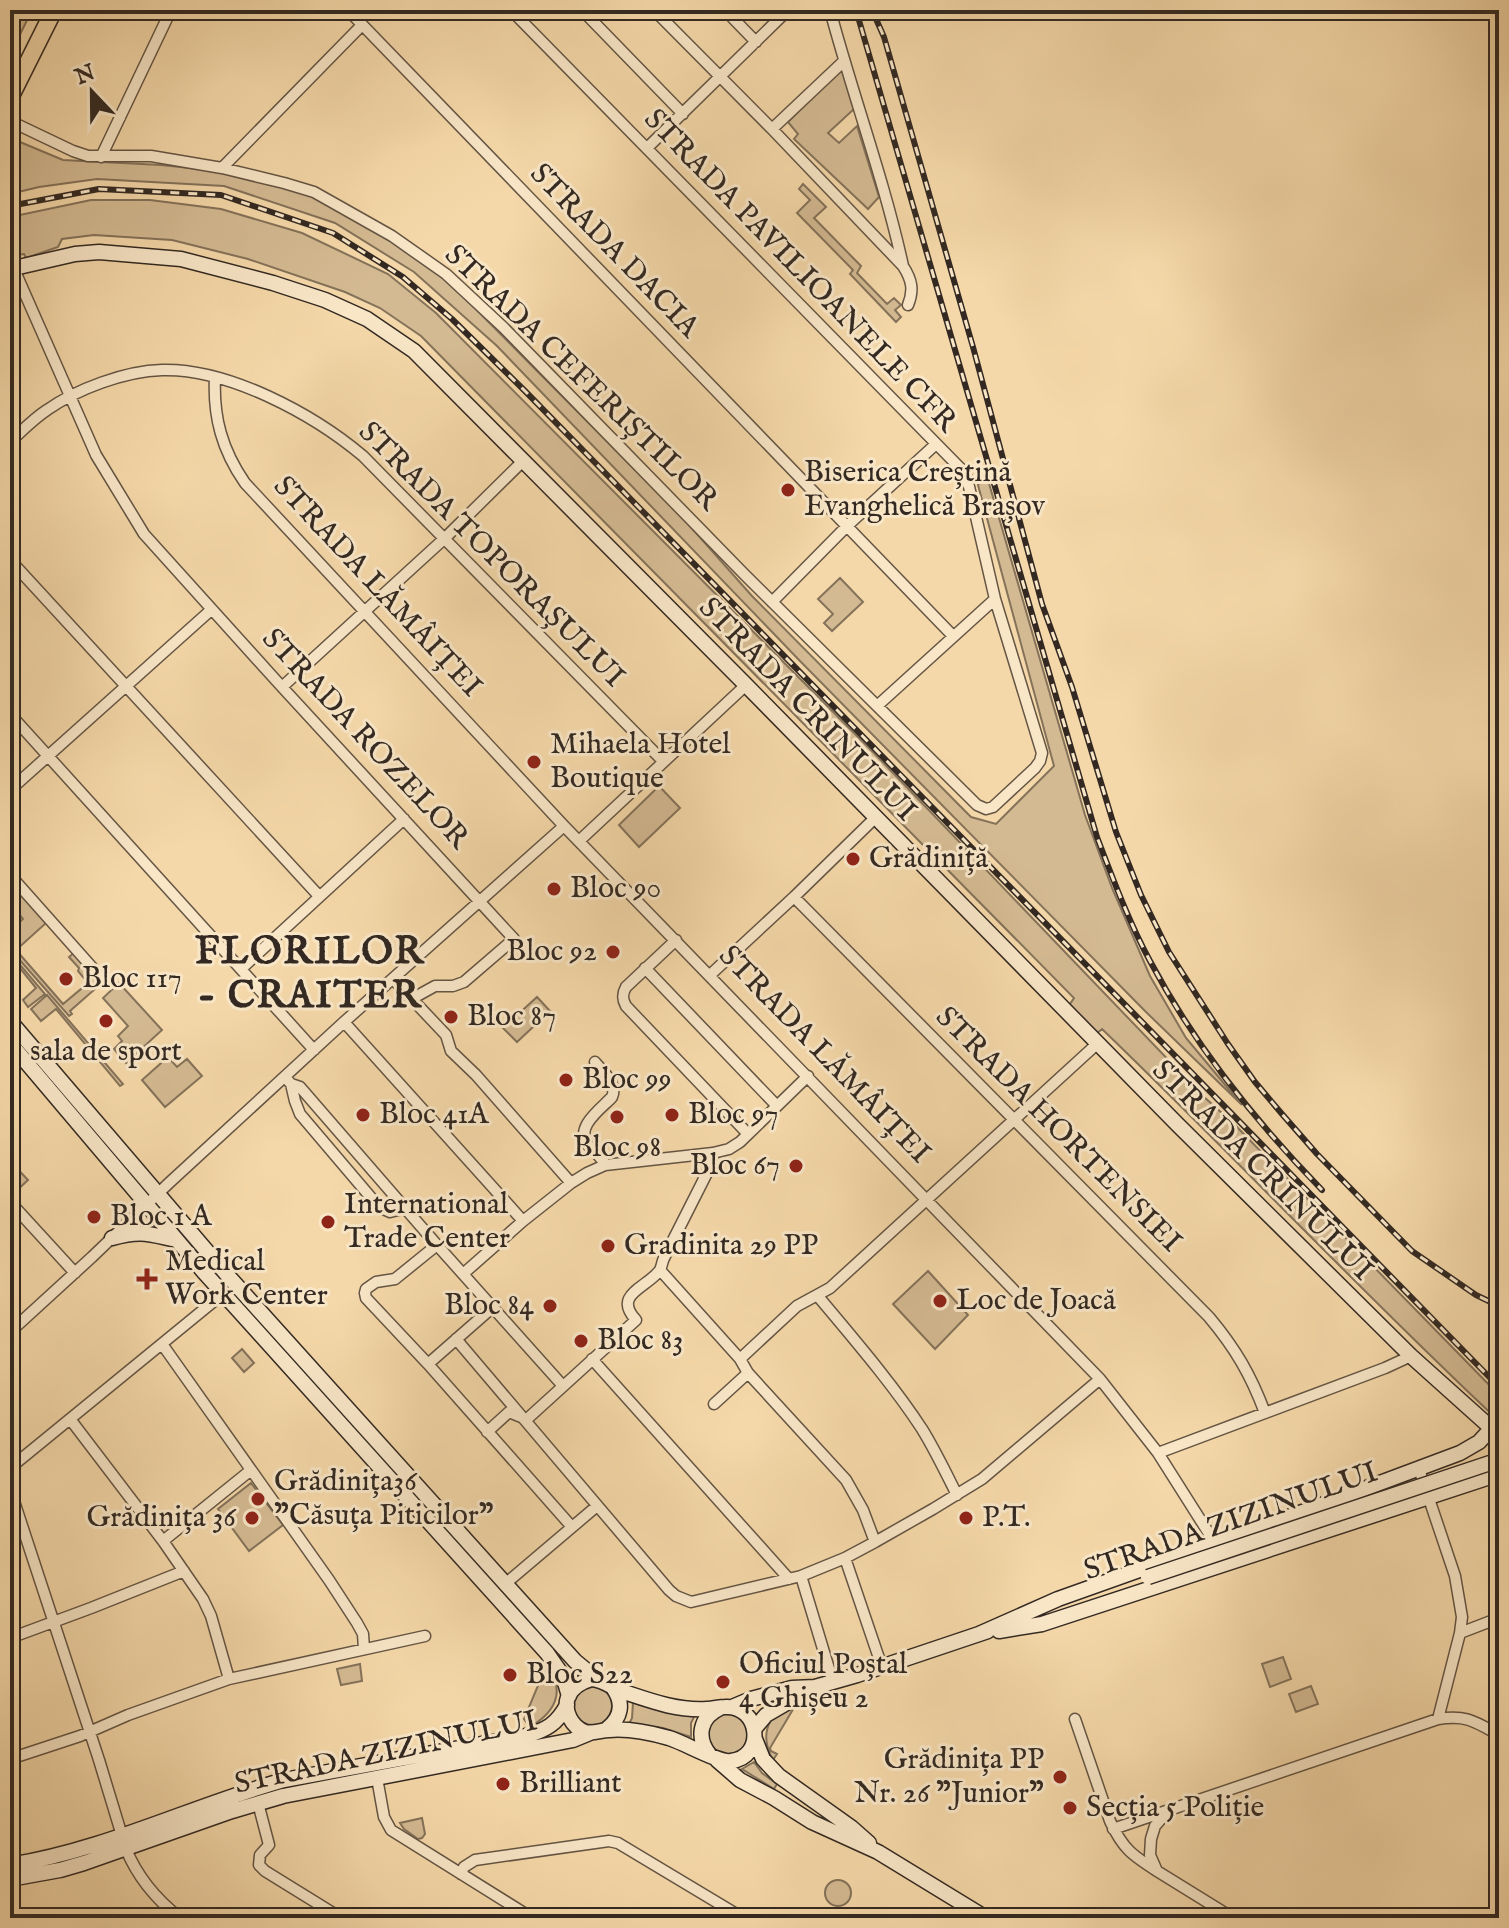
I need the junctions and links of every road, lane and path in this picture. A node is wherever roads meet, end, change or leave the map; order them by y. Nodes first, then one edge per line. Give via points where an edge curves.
1 (54, 10) edge
2 (171, 10) edge
3 (348, 10) edge
4 (511, 10) edge
5 (582, 10) edge
6 (654, 10) edge
7 (725, 10) edge
8 (788, 10) edge
9 (830, 10) edge
10 (362, 25) junction
11 (756, 42) junction
12 (844, 61) junction
13 (720, 78) junction
14 (11, 99) edge
15 (683, 114) junction
16 (10, 121) edge
17 (772, 129) junction
18 (650, 145) junction
19 (101, 157) junction
20 (222, 168) junction
21 (903, 266) junction
22 (12, 269) edge
23 (908, 305) dead end
24 (215, 377) junction
25 (70, 397) junction
26 (10, 442) edge
27 (936, 444) junction
28 (524, 460) junction
29 (847, 526) junction
30 (445, 538) junction
31 (10, 560) edge
32 (995, 599) junction
33 (772, 602) junction
34 (211, 610) junction
35 (364, 612) junction
36 (953, 636) junction
37 (746, 685) junction
38 (126, 687) junction
39 (282, 687) junction
40 (877, 706) junction
41 (10, 714) edge
42 (48, 757) junction
43 (663, 761) junction
44 (10, 790) edge
45 (986, 809) joint
46 (876, 817) junction
47 (404, 819) junction
48 (564, 826) junction
49 (579, 841) junction
50 (10, 875) edge
51 (319, 896) junction
52 (794, 897) junction
53 (480, 902) junction
54 (676, 940) junction
55 (645, 968) junction
56 (241, 969) junction
57 (710, 975) junction
58 (393, 979) junction
59 (106, 983) dead end
60 (406, 993) junction
61 (10, 1021) edge
62 (344, 1022) junction
63 (10, 1043) edge
64 (1098, 1043) junction
65 (314, 1050) junction
66 (595, 1062) dead end
67 (808, 1076) junction
68 (288, 1080) junction
69 (777, 1106) junction
70 (1015, 1119) junction
71 (748, 1134) junction
72 (713, 1153) junction
73 (605, 1165) junction
74 (571, 1183) junction
75 (152, 1199) junction
76 (927, 1199) junction
77 (10, 1202) edge
78 (406, 1208) junction
79 (523, 1221) junction
80 (112, 1238) junction
81 (177, 1240) junction
82 (437, 1245) junction
83 (660, 1270) junction
84 (75, 1273) junction
85 (463, 1274) junction
86 (224, 1293) junction
87 (817, 1295) junction
88 (493, 1307) junction
89 (10, 1332) edge
90 (456, 1339) junction
91 (162, 1344) junction
92 (1411, 1356) junction
93 (592, 1359) junction
94 (740, 1359) junction
95 (428, 1364) junction
96 (748, 1373) junction
97 (1100, 1379) junction
98 (563, 1386) junction
99 (714, 1404) dead end
100 (1265, 1413) junction
101 (70, 1419) junction
102 (526, 1420) junction
103 (1495, 1431) edge
104 (487, 1432) junction
105 (1158, 1453) junction
106 (1499, 1460) edge
107 (10, 1468) edge
108 (1419, 1469) junction
109 (251, 1470) junction
110 (1499, 1474) edge
111 (10, 1489) edge
112 (957, 1495) junction
113 (1429, 1497) junction
114 (597, 1506) junction
115 (15, 1526) edge
116 (572, 1527) junction
117 (163, 1541) junction
118 (875, 1542) junction
119 (1215, 1543) junction
120 (845, 1558) junction
121 (184, 1571) junction
122 (801, 1576) junction
123 (789, 1579) junction
124 (505, 1584) junction
125 (1499, 1618) edge
126 (53, 1622) junction
127 (1460, 1633) junction
128 (979, 1634) junction
129 (425, 1636) dead end
130 (10, 1638) edge
131 (364, 1649) junction
132 (882, 1667) junction
133 (229, 1679) junction
134 (598, 1680) junction
135 (833, 1682) junction
136 (815, 1687) junction
137 (614, 1689) junction
138 (568, 1700) junction
139 (726, 1707) junction
140 (1075, 1719) dead end
141 (1438, 1719) junction
142 (607, 1729) junction
143 (89, 1732) junction
144 (590, 1733) junction
145 (755, 1734) junction
146 (1499, 1735) edge
147 (713, 1757) junction
148 (10, 1759) edge
149 (377, 1778) junction
150 (258, 1803) junction
151 (1172, 1807) junction
152 (1113, 1829) junction
153 (124, 1843) junction
154 (878, 1852) junction
155 (10, 1865) edge
156 (1157, 1871) junction
157 (461, 1874) junction
158 (10, 1879) edge
159 (180, 1918) edge
160 (341, 1918) edge
161 (532, 1918) edge
162 (743, 1918) edge
163 (986, 1918) edge
164 (1233, 1918) edge

1 - 14 main road
2 - 19 street
3 - 10 street, STRADA DACIA
4 - 18 street, STRADA PAVILIOANELE CFR
5 - 15 street
6 - 13 street
7 - 11 street
8 - 11 street
9 - 12 street
10 - 20 street
10 - 29 street, STRADA DACIA
11 - 13 street
12 - 17 street
12 - 21 street
13 - 15 street
13 - 17 street
15 - 18 street
16 - 19 street, STRADA CEFERIȘTILOR via 73,151
17 - 21 street
18 - 27 street, STRADA PAVILIOANELE CFR
19 - 20 street, STRADA CEFERIȘTILOR via 151,156
20 - 33 street, STRADA CEFERIȘTILOR via 314,192 446,274
21 - 23 street via 913,292
22 - 25 street, STRADA ROZELOR
22 - 28 main road, STRADA CRINULUI via 75,254 155,255 217,267 325,300 367,319 414,351
24 - 25 street, STRADA TOPORAȘULUI via 149,371
24 - 30 street, STRADA TOPORAȘULUI via 255,391 329,430 363,456
24 - 35 street, STRADA LĂMÂIȚEI via 219,430 233,465
25 - 26 street, STRADA TOPORAȘULUI
25 - 34 street, STRADA ROZELOR via 132,516
27 - 29 street
27 - 32 street, STRADA PAVILIOANELE CFR via 967,478
28 - 30 street
28 - 37 main road, STRADA CRINULUI
29 - 33 street
29 - 36 street, STRADA DACIA
30 - 35 street
30 - 43 street, STRADA TOPORAȘULUI
31 - 38 street
32 - 36 street
32 - 45 street, STRADA PAVILIOANELE CFR via 1041,757 1000,802
33 - 40 street, STRADA CEFERIȘTILOR
34 - 38 street
34 - 39 street, STRADA ROZELOR
35 - 39 street
35 - 48 street, STRADA LĂMÂIȚEI
36 - 40 street
37 - 43 street
37 - 46 main road, STRADA CRINULUI
38 - 42 street
38 - 51 street
39 - 47 street, STRADA ROZELOR
40 - 45 street, STRADA CEFERIȘTILOR
41 - 42 street
42 - 44 street
42 - 56 street
43 - 49 street
46 - 52 street
46 - 64 main road, STRADA CRINULUI
47 - 51 street
47 - 53 street, STRADA ROZELOR
48 - 49 street, STRADA LĂMÂIȚEI
48 - 53 street
49 - 54 street, STRADA LĂMÂIȚEI
50 - 59 street
51 - 56 street
52 - 57 street
52 - 70 street, STRADA HORTENSIEI
53 - 58 street
53 - 60 street, STRADA ROZELOR via 514,939 459,985 435,986 417,996
54 - 55 street
54 - 57 street, STRADA LĂMÂIȚEI
55 - 69 street
55 - 71 street via 624,991 626,1006
56 - 65 street
57 - 67 street, STRADA LĂMÂIȚEI
58 - 60 street
58 - 62 street
60 - 74 street via 446,1035 451,1051
61 - 75 main road
62 - 65 street
62 - 79 street
63 - 75 main road
64 - 70 street
64 - 92 main road, STRADA CRINULUI
65 - 68 street
66 - 73 street via 615,1091 584,1134
67 - 69 street
67 - 76 street, STRADA LĂMÂIȚEI
68 - 75 street
68 - 78 street via 300,1087
68 - 78 street via 300,1114 379,1207 390,1212
69 - 71 street
70 - 76 street
70 - 100 street, STRADA HORTENSIEI via 1228,1339
71 - 72 street via 735,1146
72 - 73 street
72 - 83 street
73 - 74 street
74 - 79 street
75 - 80 street
75 - 81 main road
75 - 124 main road via 229,1277
76 - 87 street
76 - 97 street, STRADA LĂMÂIȚEI
77 - 84 street
78 - 82 street
79 - 85 street
80 - 81 main road via 142,1232
80 - 84 street
81 - 86 main road
82 - 85 street
82 - 95 street via 395,1279 376,1282 365,1293
83 - 93 street via 627,1303 636,1320
83 - 94 street
84 - 89 street
85 - 88 street
86 - 91 street
86 - 138 main road via 547,1653 563,1676
87 - 94 street via 797,1306
87 - 112 street via 912,1415
88 - 90 street
88 - 98 street
90 - 95 street
90 - 102 street
91 - 101 street
91 - 109 street
92 - 100 street
92 - 103 main road, STRADA CRINULUI
93 - 98 street
93 - 123 street
94 - 96 street
95 - 104 street
96 - 99 street
96 - 118 street via 846,1480
97 - 105 street, STRADA LĂMÂIȚEI
97 - 112 street
98 - 102 street
100 - 105 street
101 - 107 street
101 - 117 street
102 - 104 street via 509,1412
102 - 114 street
103 - 108 main road via 1472,1447
104 - 116 street
105 - 119 street, STRADA LĂMÂIȚEI
106 - 128 main road, STRADA ZIZINULUI, bridge
108 - 113 street
108 - 119 main road
109 - 117 street
109 - 131 street via 357,1623
110 - 113 main road, STRADA ZIZINULUI
111 - 115 street
112 - 118 street
113 - 127 street via 1455,1576
113 - 128 main road, STRADA ZIZINULUI via 1042,1624
114 - 116 street
114 - 123 street via 669,1590 691,1602
115 - 126 street
116 - 124 street
117 - 121 street
118 - 120 street
119 - 128 main road, STRADA ZIZINULUI via 1058,1599
120 - 122 street
120 - 132 street
121 - 126 street
121 - 133 street via 207,1607
122 - 123 street
122 - 135 street
124 - 134 main road
125 - 127 street
126 - 130 street
126 - 143 street
127 - 141 street
128 - 132 main road, STRADA ZIZINULUI
129 - 131 street
131 - 133 street
132 - 135 main road, STRADA ZIZINULUI
133 - 143 street
134 - 137 main road
134 - 138 main road via 578,1684
135 - 136 main road, STRADA ZIZINULUI
136 - 139 main road, STRADA ZIZINULUI via 792,1688
136 - 145 main road, STRADA ZIZINULUI via 766,1715
137 - 139 main road, STRADA ZIZINULUI via 664,1705
137 - 142 main road via 620,1708
138 - 144 main road via 573,1723
138 - 153 main road, STRADA ZIZINULUI via 555,1723 539,1732 284,1780
139 - 145 main road via 748,1715
139 - 147 main road via 709,1714 702,1725 701,1739
140 - 152 street
141 - 146 street via 1468,1719
141 - 151 street
142 - 144 main road
142 - 147 main road via 656,1735
143 - 148 street
143 - 153 street
144 - 149 main road, STRADA ZIZINULUI
145 - 147 main road via 749,1752 738,1760
145 - 154 main road via 773,1771
147 - 154 main road via 740,1780 812,1822
149 - 150 main road, STRADA ZIZINULUI
149 - 157 street via 391,1830
150 - 153 main road, STRADA ZIZINULUI
150 - 160 street via 269,1845 259,1865
151 - 152 street
151 - 156 street via 1151,1839
152 - 156 street via 1124,1847
153 - 155 main road, STRADA ZIZINULUI
153 - 158 main road, STRADA ZIZINULUI via 60,1870
153 - 159 street via 145,1882
154 - 163 main road
156 - 164 street
157 - 161 street
157 - 162 street via 475,1860 609,1841

